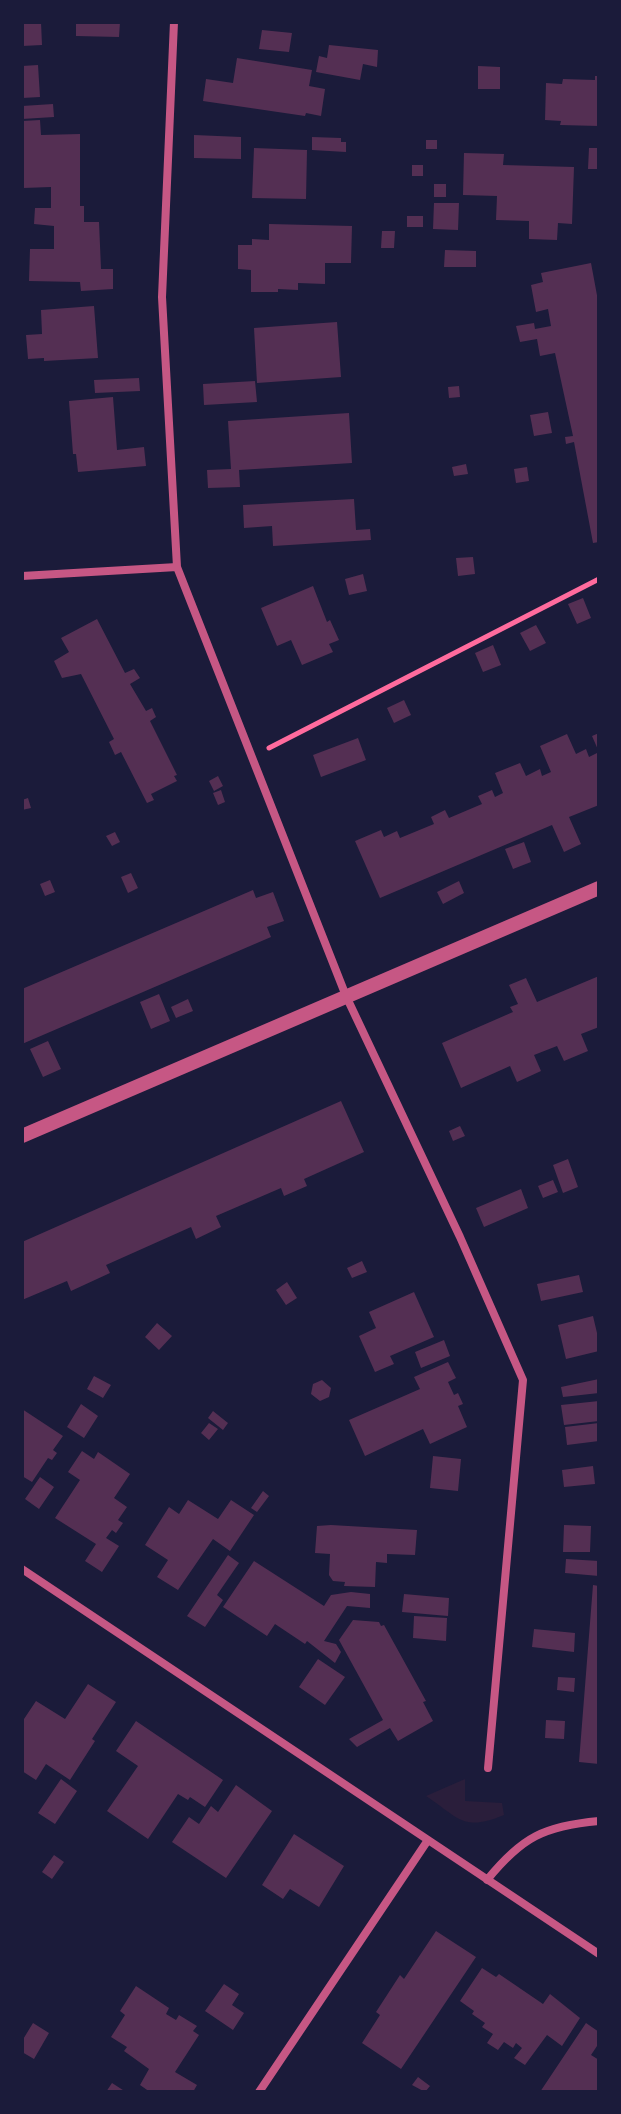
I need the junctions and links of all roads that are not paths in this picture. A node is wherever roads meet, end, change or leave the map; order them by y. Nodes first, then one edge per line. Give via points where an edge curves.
1 (174, 22) edge
2 (177, 567) junction
3 (22, 576) edge
4 (599, 888) edge
5 (346, 996) junction
6 (22, 1136) edge
7 (22, 1569) edge
8 (488, 1768) dead end
9 (599, 1821) edge
10 (428, 1840) junction
11 (487, 1880) junction
12 (599, 1954) edge
13 (259, 2092) edge

1 - 2 street via 162,297
2 - 3 street
2 - 5 street
4 - 5 street
5 - 6 street
5 - 8 street via 523,1380
7 - 10 street
9 - 11 street via 562,1825 524,1842
10 - 11 street
10 - 13 street
11 - 12 street

